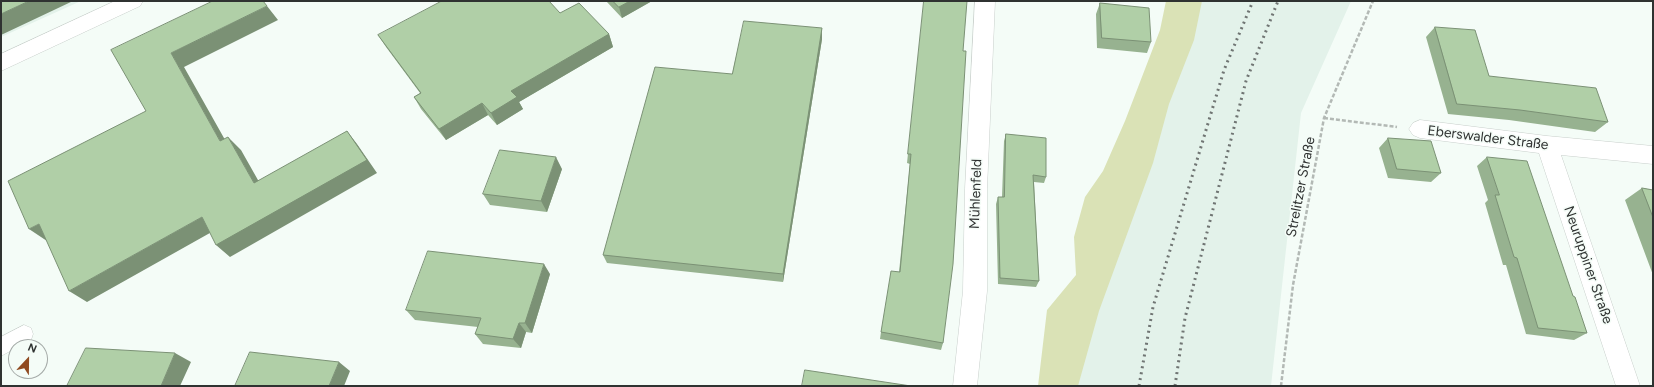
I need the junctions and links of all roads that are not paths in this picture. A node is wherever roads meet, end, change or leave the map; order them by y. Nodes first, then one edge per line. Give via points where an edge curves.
1 (133, 1) edge
2 (985, 1) edge
3 (1, 63) edge
4 (1420, 129) road end
5 (1547, 145) junction
6 (1653, 155) edge
7 (24, 334) dead end
8 (1, 347) edge
9 (965, 386) edge
10 (1628, 386) edge

1 - 3 street
2 - 9 street, Mühlenfeld via 976,188 975,291
4 - 5 street, Eberswalder Straße
5 - 6 street, Eberswalder Straße
5 - 10 street, Neuruppiner Straße
7 - 8 lane

